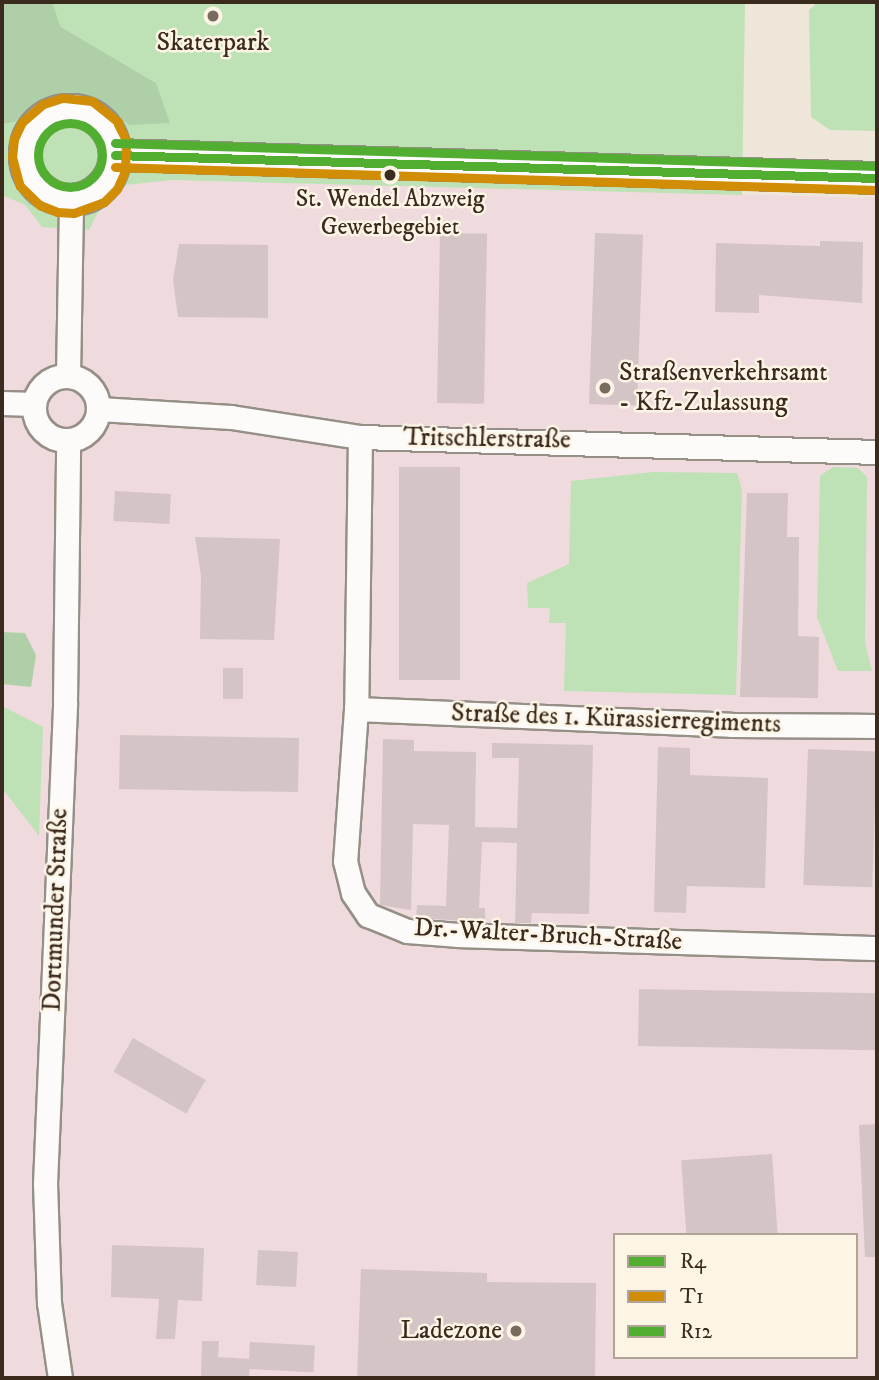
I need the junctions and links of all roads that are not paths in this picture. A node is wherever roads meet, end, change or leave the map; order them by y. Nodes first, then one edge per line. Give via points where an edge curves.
1 (13, 155) edge
2 (115, 155) junction
3 (877, 178) edge
4 (71, 201) junction
5 (68, 376) junction
6 (2, 403) edge
7 (34, 404) junction
8 (99, 409) junction
9 (360, 437) junction
10 (68, 440) junction
11 (877, 452) edge
12 (356, 709) junction
13 (877, 726) edge
14 (877, 948) edge
15 (60, 1378) edge

1 - 2 main road via 40,121 50,114 76,110 89,113 108,131
1 - 4 main road via 38,188
2 - 3 main road
2 - 4 main road via 110,175 97,192
4 - 5 street
5 - 7 street via 42,387
5 - 8 street via 86,383
6 - 7 street
7 - 10 street via 47,434
8 - 9 street, Tritschlerstraße via 183,411
8 - 10 street via 93,427
9 - 11 street, Tritschlerstraße
9 - 12 street, Dr.-Walter-Bruch-Straße
10 - 15 street, Dortmunder Straße via 65,702 45,1184 49,1303
12 - 13 street, Straße des 1. Kürassierregiments
12 - 14 street, Dr.-Walter-Bruch-Straße via 345,861 354,893 368,915 407,931 459,936

